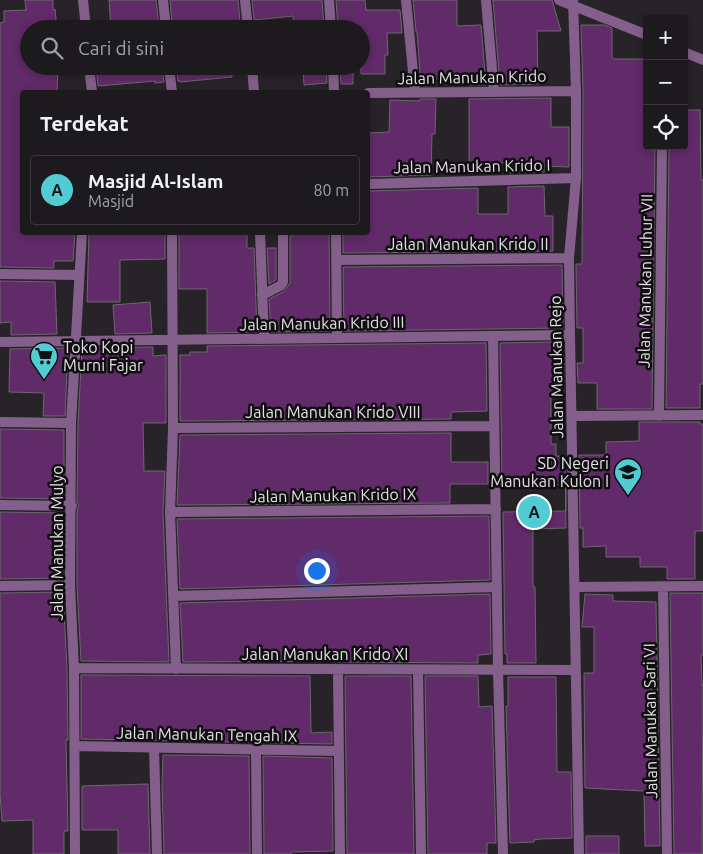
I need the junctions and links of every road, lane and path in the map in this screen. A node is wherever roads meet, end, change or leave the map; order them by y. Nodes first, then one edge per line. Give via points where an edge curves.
1 (83, 0) edge
2 (163, 0) edge
3 (245, 0) edge
4 (329, 0) edge
5 (406, 0) edge
6 (486, 0) edge
7 (559, 0) edge
8 (573, 3) edge
9 (85, 20) edge
10 (165, 20) edge
11 (247, 20) edge
12 (330, 20) edge
13 (643, 33) edge
14 (688, 54) edge
15 (703, 60) edge
16 (90, 75) edge
17 (171, 75) edge
18 (253, 75) edge
19 (333, 75) edge
20 (92, 90) edge
21 (172, 90) edge
22 (254, 90) edge
23 (334, 90) edge
24 (576, 91) junction
25 (415, 92) junction
26 (494, 92) junction
27 (370, 93) edge
28 (662, 150) edge
29 (576, 178) junction
30 (370, 184) edge
31 (82, 235) edge
32 (172, 235) edge
33 (260, 235) edge
34 (283, 235) edge
35 (336, 235) edge
36 (569, 258) junction
37 (336, 260) junction
38 (0, 274) edge
39 (79, 275) junction
40 (262, 295) junction
41 (570, 335) junction
42 (493, 336) junction
43 (337, 338) junction
44 (264, 339) junction
45 (172, 340) junction
46 (0, 342) edge
47 (75, 342) junction
48 (703, 415) edge
49 (572, 416) junction
50 (659, 416) junction
51 (0, 422) edge
52 (71, 423) junction
53 (494, 426) junction
54 (173, 428) junction
55 (0, 505) edge
56 (72, 506) junction
57 (496, 509) junction
58 (170, 512) junction
59 (70, 585) junction
60 (0, 586) edge
61 (496, 586) junction
62 (703, 586) edge
63 (575, 587) junction
64 (663, 587) junction
65 (174, 596) junction
66 (74, 668) junction
67 (176, 669) junction
68 (338, 670) junction
69 (418, 670) junction
70 (498, 670) junction
71 (576, 670) junction
72 (75, 746) junction
73 (154, 748) junction
74 (256, 750) junction
75 (339, 751) junction
76 (76, 854) edge
77 (157, 854) edge
78 (257, 854) edge
79 (340, 854) edge
80 (421, 854) edge
81 (503, 854) edge
82 (579, 854) edge
83 (667, 854) edge

1 - 9 street
2 - 10 street
3 - 11 street
4 - 12 street
5 - 25 street
6 - 26 street
7 - 8 street
8 - 13 street
8 - 24 street, Jalan Manukan Rejo
14 - 15 street
16 - 20 street
17 - 21 street
18 - 22 street
19 - 23 street
24 - 26 street, Jalan Manukan Krido
24 - 29 street, Jalan Manukan Rejo
25 - 26 street, Jalan Manukan Krido
25 - 27 street, Jalan Manukan Krido
28 - 50 street, Jalan Manukan Luhur VII
29 - 30 street, Jalan Manukan Krido I
29 - 36 street, Jalan Manukan Rejo
31 - 39 street, Jalan Manukan Mulyo
32 - 45 street
33 - 40 street
34 - 40 street via 283,282
35 - 37 street
36 - 37 street, Jalan Manukan Krido II
36 - 41 street, Jalan Manukan Rejo
37 - 43 street
38 - 39 street
39 - 47 street, Jalan Manukan Mulyo
40 - 44 street
41 - 42 street, Jalan Manukan Krido III
41 - 49 street, Jalan Manukan Rejo
42 - 43 street, Jalan Manukan Krido III
42 - 53 street
43 - 44 street, Jalan Manukan Krido III
44 - 45 street, Jalan Manukan Krido III
45 - 47 street, Jalan Manukan Krido III
45 - 54 street
46 - 47 street, Jalan Manukan Krido III
47 - 52 street, Jalan Manukan Mulyo
48 - 50 street
49 - 50 street
49 - 63 street, Jalan Manukan Rejo
51 - 52 street
52 - 56 street, Jalan Manukan Mulyo
53 - 54 street, Jalan Manukan Krido VIII
53 - 57 street
54 - 58 street
55 - 56 street
56 - 59 street, Jalan Manukan Mulyo
57 - 58 street, Jalan Manukan Krido IX
57 - 61 street
58 - 65 street
59 - 60 street
59 - 66 street, Jalan Manukan Mulyo
61 - 65 street
61 - 70 street
62 - 64 street
63 - 64 street
63 - 71 street, Jalan Manukan Rejo
64 - 83 street, Jalan Manukan Sari VI
65 - 67 street
66 - 67 street, Jalan Manukan Krido XI
66 - 72 street, Jalan Manukan Mulyo
67 - 68 street, Jalan Manukan Krido XI
68 - 69 street, Jalan Manukan Krido XI
68 - 75 street
69 - 70 street, Jalan Manukan Krido XI
69 - 80 street
70 - 71 street, Jalan Manukan Krido XI
70 - 81 street
71 - 82 street, Jalan Manukan Rejo
72 - 73 street, Jalan Manukan Tengah IX
72 - 76 street, Jalan Manukan Mulyo
73 - 74 street, Jalan Manukan Tengah IX
73 - 77 street
74 - 75 street, Jalan Manukan Tengah IX
74 - 78 street
75 - 79 street

